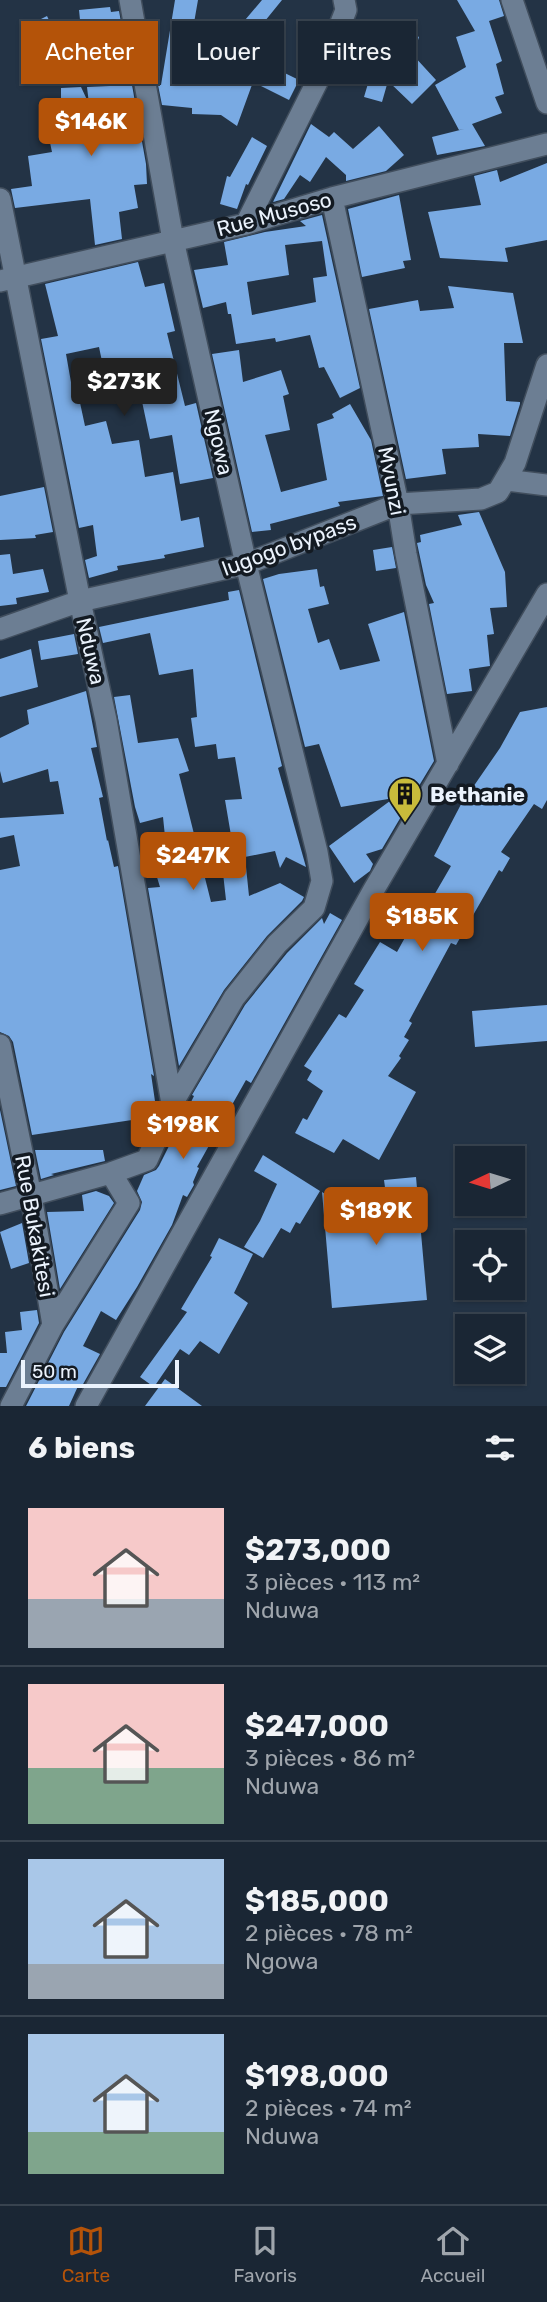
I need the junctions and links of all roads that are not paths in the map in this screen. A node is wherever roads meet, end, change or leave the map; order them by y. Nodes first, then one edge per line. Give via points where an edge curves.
1 (130, 0) edge
2 (344, 0) edge
3 (512, 0) edge
4 (547, 103) edge
5 (547, 144) edge
6 (332, 198) junction
7 (0, 200) edge
8 (246, 224) junction
9 (173, 240) junction
10 (8, 279) edge
11 (547, 365) edge
12 (547, 485) edge
13 (502, 486) junction
14 (398, 505) junction
15 (246, 564) junction
16 (547, 594) edge
17 (80, 601) junction
18 (0, 629) edge
19 (448, 764) junction
20 (0, 1045) edge
21 (172, 1104) junction
22 (111, 1173) junction
23 (31, 1196) junction
24 (0, 1204) edge
25 (53, 1325) junction
26 (11, 1406) edge
27 (86, 1406) edge

1 - 9 street, Ngowa
2 - 8 street via 346,10 319,78
3 - 4 street
5 - 6 street, Rue Musoso
6 - 8 street, Rue Musoso
6 - 14 street, Mvunzi
7 - 10 street, Nduwa
8 - 9 street, Rue Musoso
9 - 10 street, Rue Musoso
9 - 15 street, Ngowa
10 - 17 street, Nduwa
11 - 13 street via 515,463
12 - 13 street
13 - 14 street, lugogo bypass via 481,499
14 - 15 street, lugogo bypass
14 - 19 street, Mvunzi
15 - 17 street, lugogo bypass
15 - 21 street, Ngowa via 322,881 314,908 276,944 234,998
16 - 19 street
17 - 18 street, lugogo bypass
17 - 21 street, Nduwa via 106,720
19 - 27 street
20 - 23 street, Rue Bukakitesi
21 - 22 street via 146,1160
22 - 23 street
22 - 25 street via 128,1203
23 - 24 street
23 - 25 street, Rue Bukakitesi
25 - 26 street

